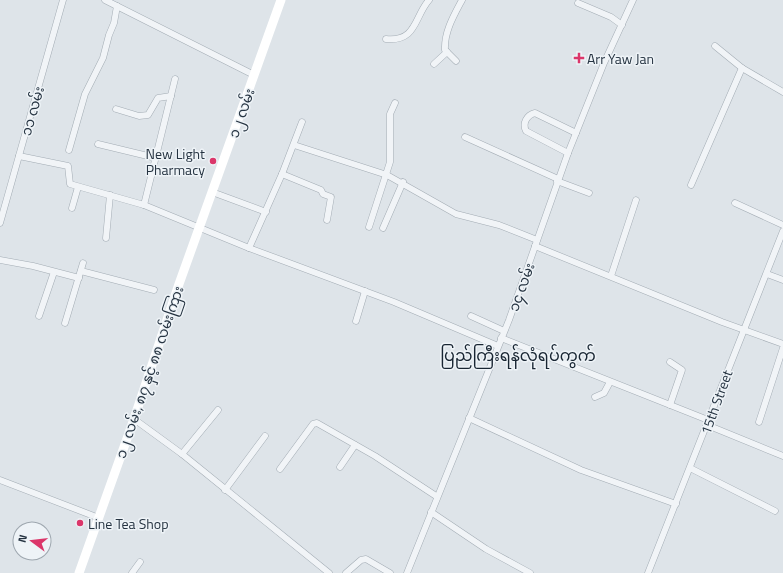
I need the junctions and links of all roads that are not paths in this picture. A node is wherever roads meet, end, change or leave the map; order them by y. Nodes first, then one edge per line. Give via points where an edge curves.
1 (63, 0) edge
2 (105, 0) edge
3 (281, 0) edge
4 (429, 0) edge
5 (462, 0) edge
6 (633, 0) edge
7 (578, 2) dead end
8 (117, 6) junction
9 (622, 25) junction
10 (386, 39) dead end
11 (715, 46) dead end
12 (447, 52) junction
13 (456, 61) dead end
14 (434, 64) dead end
15 (742, 68) junction
16 (254, 75) junction
17 (175, 79) dead end
18 (783, 92) edge
19 (171, 96) junction
20 (395, 103) dead end
21 (116, 109) dead end
22 (302, 122) dead end
23 (576, 133) junction
24 (465, 137) dead end
25 (98, 144) dead end
26 (294, 145) junction
27 (68, 150) dead end
28 (568, 153) junction
29 (20, 156) junction
30 (156, 158) junction
31 (282, 174) junction
32 (387, 175) junction
33 (558, 180) junction
34 (403, 182) junction
35 (691, 185) dead end
36 (78, 187) junction
37 (212, 192) junction
38 (589, 193) dead end
39 (110, 195) junction
40 (636, 200) dead end
41 (735, 203) dead end
42 (144, 205) junction
43 (72, 208) dead end
44 (266, 212) junction
45 (327, 220) dead end
46 (0, 223) edge
47 (783, 226) edge
48 (200, 227) junction
49 (369, 227) dead end
50 (383, 228) dead end
51 (783, 231) edge
52 (106, 238) dead end
53 (536, 243) junction
54 (249, 248) junction
55 (0, 260) edge
56 (83, 263) dead end
57 (81, 271) junction
58 (54, 272) junction
59 (767, 274) junction
60 (611, 276) junction
61 (79, 278) junction
62 (783, 280) edge
63 (154, 290) dead end
64 (365, 291) junction
65 (39, 316) dead end
66 (472, 316) dead end
67 (356, 321) dead end
68 (65, 323) dead end
69 (744, 330) junction
70 (504, 331) junction
71 (501, 338) junction
72 (783, 344) edge
73 (498, 346) junction
74 (783, 348) edge
75 (670, 362) dead end
76 (610, 382) junction
77 (596, 398) dead end
78 (670, 405) junction
79 (218, 410) dead end
80 (469, 418) junction
81 (134, 419) junction
82 (708, 422) junction
83 (759, 422) dead end
84 (265, 436) dead end
85 (355, 445) junction
86 (182, 454) junction
87 (783, 456) edge
88 (340, 467) dead end
89 (690, 468) junction
90 (280, 469) dead end
91 (0, 480) edge
92 (225, 490) junction
93 (436, 496) junction
94 (676, 504) junction
95 (774, 511) dead end
96 (431, 512) junction
97 (99, 518) junction
98 (140, 562) dead end
99 (82, 572) edge
100 (132, 573) edge
101 (329, 573) edge
102 (346, 573) edge
103 (390, 573) edge
104 (407, 573) edge
105 (530, 573) edge
106 (648, 573) edge

1 - 29 street, ၁၁ လမ်း
2 - 8 street
3 - 16 main road, ၁၂ လမ်း
4 - 10 street via 415,25 404,38
5 - 12 street via 446,33 444,42
6 - 9 street, ၁၄ လမ်း
7 - 9 street
8 - 16 street
8 - 27 street via 103,58 85,94
9 - 23 street, ၁၄ လမ်း
11 - 15 street
12 - 13 street
12 - 14 street
15 - 18 street
15 - 35 street
16 - 37 main road, ၁၂ လမ်း
17 - 19 street
19 - 21 street via 158,98 148,115 139,116
19 - 30 street
20 - 32 street via 390,114 391,151
22 - 26 street
23 - 28 street, ၁၄ လမ်း
23 - 28 street via 535,113 531,114 524,124 526,131
24 - 33 street
25 - 30 street
26 - 31 street
26 - 32 street
28 - 33 street, ၁၄ လမ်း
29 - 36 street via 68,166 68,182
29 - 46 street, ၁၁ လမ်း
30 - 42 street
31 - 44 street
31 - 45 street via 322,190 323,194 331,197
32 - 34 street
32 - 49 street
33 - 38 street
33 - 53 street, ၁၄ လမ်း
34 - 50 street
34 - 53 street via 456,214 499,225
36 - 39 street
36 - 43 street
37 - 44 street
37 - 48 main road, ၁၂ လမ်း
39 - 42 street
39 - 52 street
40 - 60 street
41 - 47 street
42 - 48 street
44 - 54 street
48 - 54 street
48 - 81 main road, ၁၂ လမ်း, ၈၇ နှင့် ၈၈ လမ်းကြား
51 - 59 street, 15th Street
53 - 60 street
53 - 70 street, ၁၄ လမ်း
54 - 64 street
55 - 58 street
56 - 57 street
57 - 61 street
57 - 63 street
58 - 61 street
58 - 65 street
59 - 62 street
59 - 69 street, 15th Street
60 - 69 street
61 - 68 street
64 - 67 street
64 - 73 street
66 - 70 street
69 - 72 street
69 - 82 street, 15th Street
70 - 71 street, ၁၄ လမ်း
71 - 73 street, ၁၄ လမ်း
71 - 76 street
73 - 80 street, ၁၄ လမ်း
74 - 83 street
75 - 78 street via 682,370
76 - 77 street via 604,393
76 - 78 street
78 - 82 street
79 - 86 street
80 - 93 street, ၁၄ လမ်း
80 - 94 street via 581,470
81 - 86 street
81 - 97 main road, ၁၂ လမ်း, ၈၇ နှင့် ၈၈ လမ်းကြား
82 - 87 street
82 - 89 street, 15th Street
84 - 92 street
85 - 88 street
85 - 90 street via 317,423
85 - 93 street
86 - 92 street
89 - 94 street, 15th Street
89 - 95 street
91 - 97 street
92 - 101 street
93 - 96 street, ၁၄ လမ်း
94 - 106 street, 15th Street
96 - 104 street, ၁၄ လမ်း
96 - 105 street via 492,552
97 - 99 main road
98 - 100 street
102 - 103 street via 366,559

